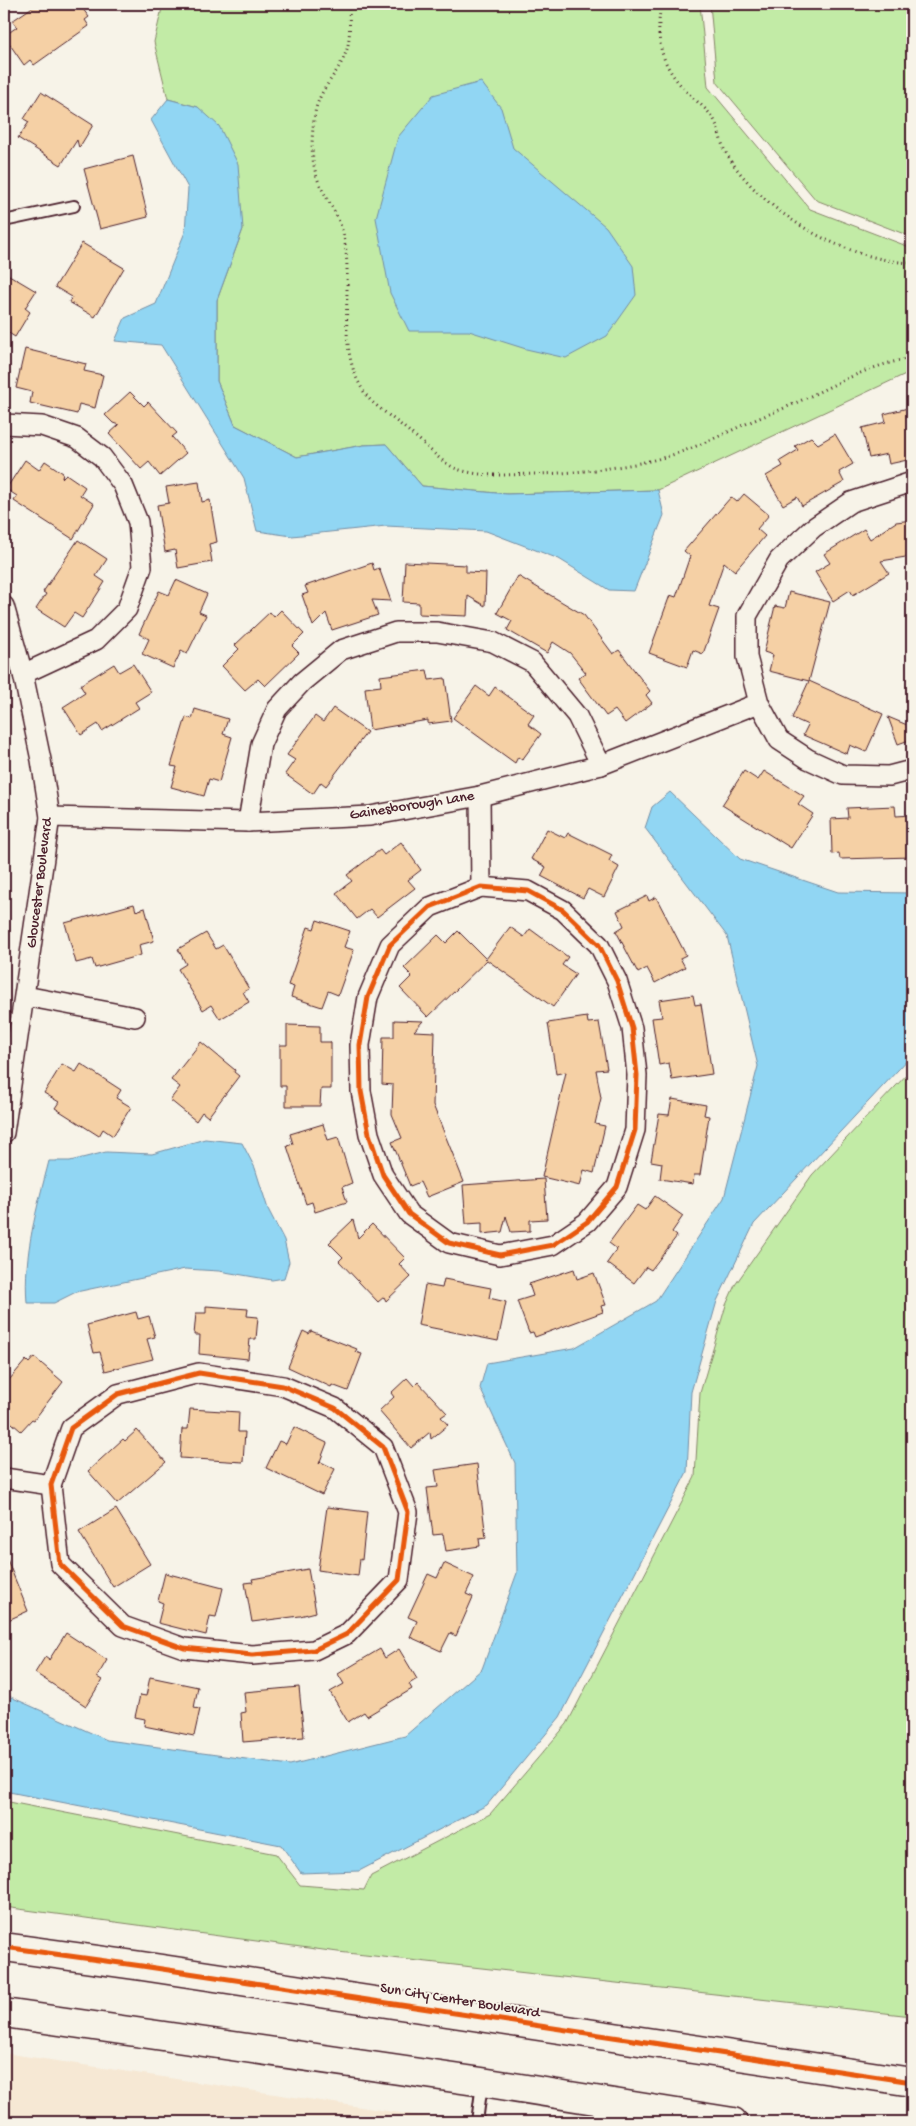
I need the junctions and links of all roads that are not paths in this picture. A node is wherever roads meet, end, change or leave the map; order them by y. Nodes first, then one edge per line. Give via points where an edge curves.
1 (74, 206) dead end
2 (4, 221) edge
3 (4, 424) edge
4 (912, 482) edge
5 (4, 606) edge
6 (22, 674) junction
7 (758, 704) junction
8 (601, 764) junction
9 (912, 770) edge
10 (480, 796) junction
11 (50, 817) junction
12 (248, 822) junction
13 (481, 887) junction
14 (25, 996) junction
15 (135, 1017) dead end
16 (4, 1133) edge
17 (4, 1478) edge
18 (51, 1485) junction
19 (4, 1947) edge
20 (4, 2013) edge
21 (482, 2082) junction
22 (912, 2082) edge
23 (477, 2122) edge
24 (733, 2122) edge

1 - 2 lane
3 - 6 street via 42,426 77,438 102,457 123,485 138,522 142,567 127,609 96,640
4 - 7 street via 851,502 813,528 779,560 747,616 746,657
5 - 6 street, Gloucester Boulevard
6 - 11 street, Gloucester Boulevard
7 - 8 street, Gainesborough Lane
7 - 9 street via 779,740 808,759 843,775 889,776
8 - 10 street, Gainesborough Lane
8 - 12 street via 577,716 532,662 493,642 437,632 396,632 341,650 302,682 277,709 261,744
10 - 12 street, Gainesborough Lane via 370,816
10 - 13 street
11 - 12 street, Gainesborough Lane
11 - 14 street, Gloucester Boulevard
13 - 13 street via 528,890 563,910 599,944 617,981 632,1028 638,1076 635,1130 617,1187 587,1222 553,1244 500,1255 448,1243 409,1214 383,1175 369,1134 361,1091 360,1045 368,997 390,945 430,907
14 - 15 street
14 - 16 street, Gloucester Boulevard
17 - 18 street
18 - 18 street via 60,1564 124,1626 184,1648 252,1655 314,1650 347,1634 399,1580 408,1512 383,1447 335,1408 283,1386 199,1373 118,1394 71,1428
19 - 22 main road, Sun City Center Boulevard
20 - 21 main road
21 - 23 lane
21 - 24 main road

